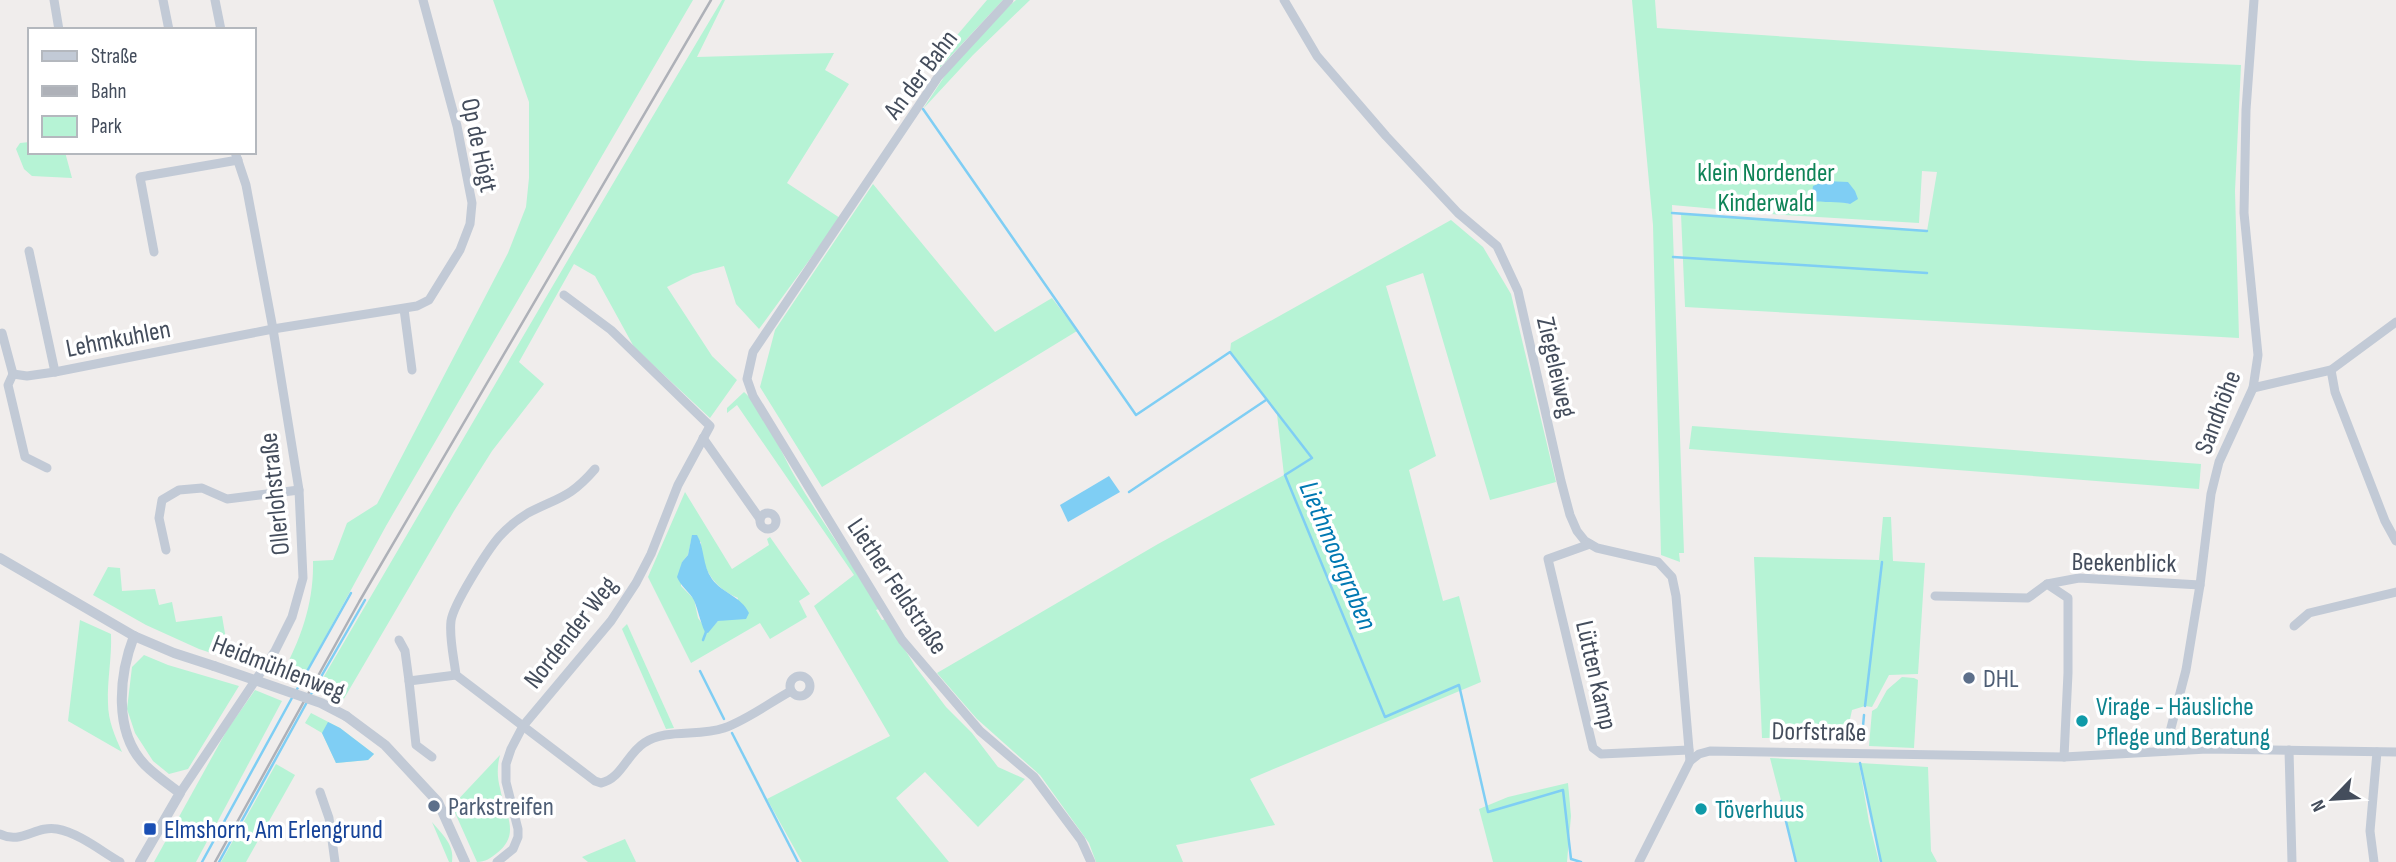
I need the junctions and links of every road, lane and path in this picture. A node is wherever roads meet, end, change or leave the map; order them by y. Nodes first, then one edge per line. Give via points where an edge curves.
1 (54, 0) edge
2 (163, 0) edge
3 (215, 0) edge
4 (424, 0) edge
5 (1009, 0) edge
6 (1284, 0) edge
7 (2254, 0) edge
8 (59, 28) edge
9 (169, 28) edge
10 (221, 28) edge
11 (237, 155) edge
12 (29, 251) dead end
13 (154, 252) dead end
14 (564, 295) dead end
15 (404, 309) junction
16 (2396, 322) edge
17 (274, 330) junction
18 (2, 333) dead end
19 (412, 370) dead end
20 (2331, 370) junction
21 (55, 372) junction
22 (13, 373) junction
23 (747, 379) joint
24 (2253, 388) junction
25 (703, 438) junction
26 (47, 468) dead end
27 (595, 469) dead end
28 (299, 490) junction
29 (760, 519) dead end
30 (2396, 541) edge
31 (1590, 544) junction
32 (166, 550) dead end
33 (0, 558) edge
34 (2047, 583) junction
35 (2200, 584) junction
36 (2396, 592) edge
37 (1935, 596) dead end
38 (2294, 626) dead end
39 (134, 636) junction
40 (399, 640) dead end
41 (456, 675) junction
42 (409, 681) junction
43 (791, 691) dead end
44 (523, 726) junction
45 (2290, 750) junction
46 (2165, 751) junction
47 (2377, 752) junction
48 (2396, 752) edge
49 (1689, 756) junction
50 (432, 757) dead end
51 (2064, 757) junction
52 (320, 792) dead end
53 (180, 793) junction
54 (2, 838) edge
55 (120, 862) edge
56 (140, 862) edge
57 (335, 862) edge
58 (466, 862) edge
59 (496, 862) edge
60 (1091, 862) edge
61 (1639, 862) edge
62 (2292, 862) edge
63 (2374, 862) edge

1 - 8 street
2 - 9 street
3 - 10 street
4 - 15 street, Op de Högt via 472,203 460,250 441,282 429,300
5 - 23 street, An der Bahn via 938,77 753,352
6 - 31 street, Ziegeleiweg via 1317,56 1386,136 1458,213 1497,246 1518,291 1570,515
7 - 24 street, Sandhöhe via 2244,213 2258,355
11 - 13 street via 140,177
11 - 17 street, Ollerlohstraße
12 - 21 street
14 - 25 street, Nordender Weg via 611,330 710,426
15 - 17 street, Op de Högt
15 - 19 street
16 - 20 street
17 - 21 street, Lehmkuhlen
17 - 28 street, Ollerlohstraße
18 - 22 street
20 - 24 street
20 - 30 street via 2335,391
21 - 22 street, Lehmkuhlen
22 - 26 street via 8,385 25,457
23 - 60 street, Liether Feldstraße via 753,396 902,640 980,731 1034,777 1081,840
24 - 35 street, Sandhöhe via 2219,461
25 - 29 street
25 - 44 street, Nordender Weg via 678,485 651,554 622,605
27 - 41 street via 566,497 509,527 484,558 451,617
28 - 32 street via 227,499 202,488 180,490 162,500 159,518
28 - 53 street, Ollerlohstraße via 303,578 292,617 275,651
31 - 49 street via 1613,554 1658,562 1672,577
31 - 49 street, Lütten Kamp via 1548,559 1593,748 1601,754
33 - 39 street, Heidmühlenweg
34 - 35 street, Beekenblick via 2079,578
34 - 37 street, Beekenblick via 2028,598
34 - 51 street, Beekenblick via 2068,598
35 - 46 street, Sandhöhe via 2186,670
36 - 38 street via 2309,613
39 - 53 street via 121,699 129,738 144,764
39 - 58 street, Heidmühlenweg, bridge via 321,703 345,716 387,747 438,802
40 - 42 street
41 - 42 street
41 - 44 street
42 - 50 street via 416,745
43 - 44 street via 725,728 660,736 644,743 612,779 601,783
44 - 59 street, Nordender Weg via 506,764 518,837 513,849
45 - 46 street, Dorfstraße
45 - 47 street, Dorfstraße
45 - 62 street
46 - 51 street, Dorfstraße
47 - 48 street, Dorfstraße
47 - 63 street via 2370,831
49 - 51 street, Dorfstraße via 1727,750
49 - 61 street
52 - 57 street
53 - 56 street
54 - 55 street via 56,828

